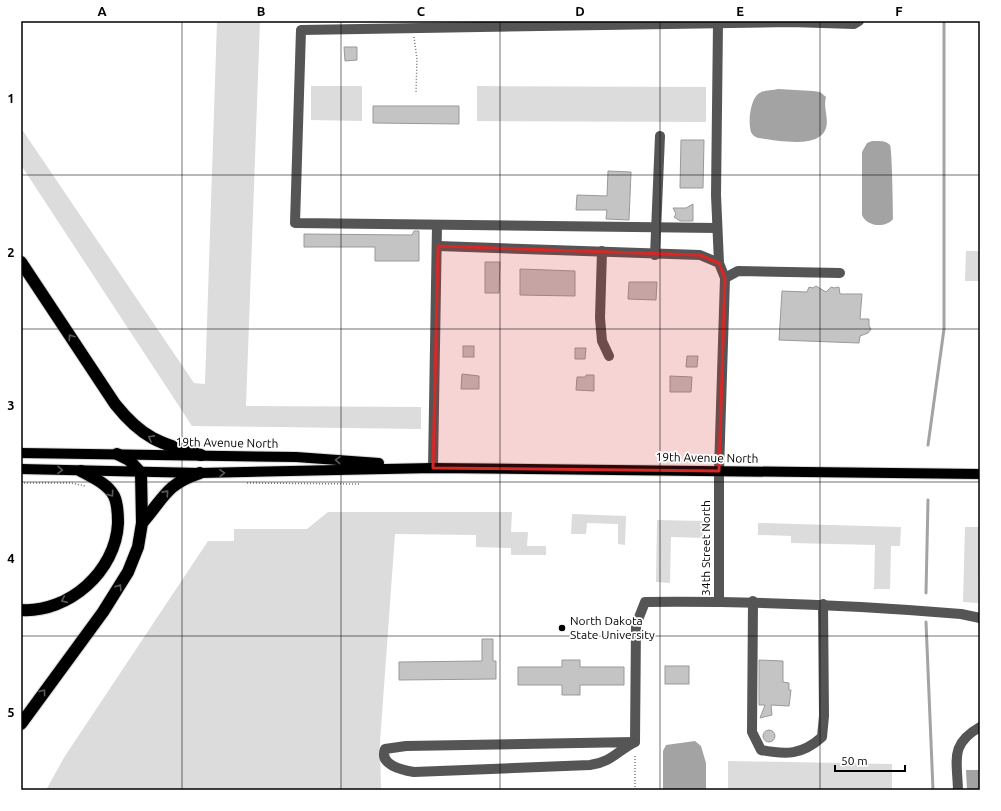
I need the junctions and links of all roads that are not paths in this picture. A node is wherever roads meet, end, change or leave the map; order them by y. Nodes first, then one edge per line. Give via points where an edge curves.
1 (859, 21) edge
2 (718, 23) junction
3 (660, 136) dead end
4 (437, 225) junction
5 (656, 228) junction
6 (718, 228) junction
7 (438, 246) junction
8 (602, 251) junction
9 (655, 255) junction
10 (21, 262) edge
11 (719, 263) junction
12 (840, 272) dead end
13 (725, 278) junction
14 (609, 356) dead end
15 (21, 453) edge
16 (117, 454) junction
17 (201, 456) junction
18 (433, 468) junction
19 (21, 469) edge
20 (81, 471) junction
21 (719, 471) junction
22 (141, 472) junction
23 (200, 473) junction
24 (980, 474) edge
25 (142, 523) junction
26 (719, 601) junction
27 (753, 601) junction
28 (823, 604) junction
29 (21, 610) edge
30 (980, 618) edge
31 (21, 724) edge
32 (980, 727) edge
33 (635, 742) junction
34 (958, 790) edge

1 - 2 street via 854,24
2 - 4 street via 301,30 294,223
2 - 6 street
3 - 5 street
4 - 5 street
4 - 7 street
5 - 6 street
5 - 9 street
6 - 11 street
7 - 8 street
7 - 18 street
8 - 9 street
8 - 14 street via 600,318 602,341
9 - 11 street via 700,255
17 -> 10 highway via 147,436 130,422 115,404
11 - 13 street
12 - 13 street via 738,271
13 - 21 street, 34th Street North
15 - 16 main road, 19th Avenue North
16 - 17 main road, 19th Avenue North
16 - 22 highway via 129,460
18 -> 17 main road, 19th Avenue North via 296,457
18 - 21 main road, 19th Avenue North
23 -> 18 main road, 19th Avenue North
19 -> 20 main road, 19th Avenue North
20 - 22 main road, 19th Avenue North
20 -> 29 highway via 102,482 114,496 118,514 118,534 112,551 102,570 85,587 48,607
21 - 24 main road, 19th Avenue North
21 - 26 street, 34th Street North
22 - 23 main road, 19th Avenue North
22 - 25 highway
25 -> 23 highway via 175,483
31 -> 25 highway via 103,612 128,572 138,548
26 - 27 street
26 - 33 street, 34th Street North via 645,602 636,625
27 - 28 street
27 - 28 street via 752,732 761,750 777,753 794,753 811,747 822,737
28 - 30 street via 961,614
32 - 34 street via 967,734 957,749
33 - 33 street via 612,758 590,765 414,772 394,766 385,760 383,754 385,749 406,746

